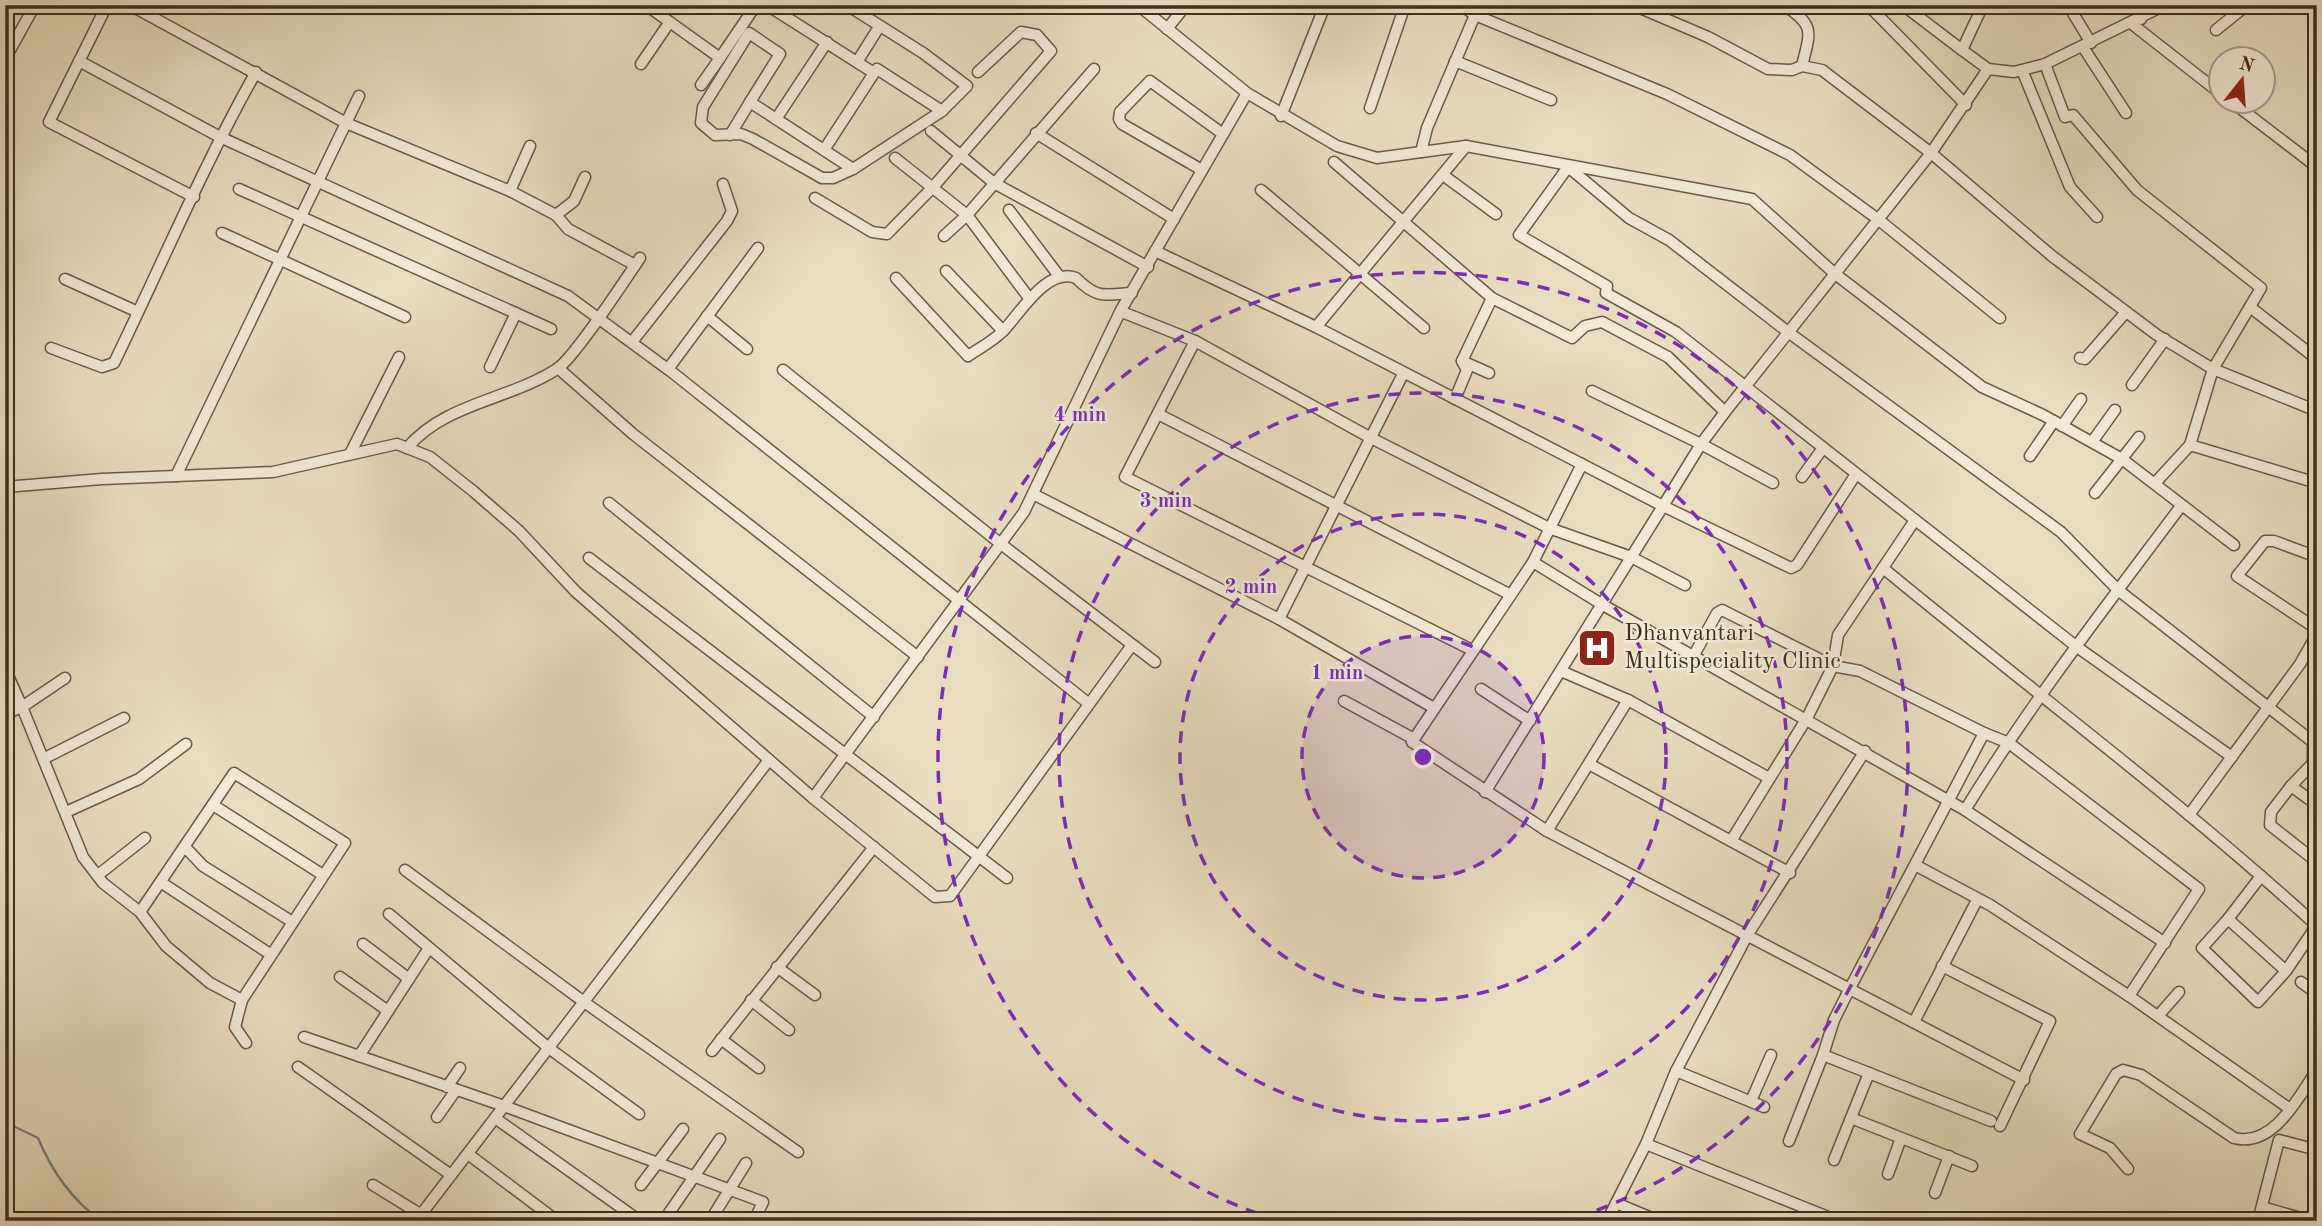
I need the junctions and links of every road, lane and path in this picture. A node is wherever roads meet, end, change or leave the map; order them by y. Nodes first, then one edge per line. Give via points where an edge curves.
1 (34, 5) edge
2 (107, 5) edge
3 (130, 5) edge
4 (646, 5) edge
5 (756, 5) edge
6 (768, 5) edge
7 (846, 5) edge
8 (1138, 5) edge
9 (1186, 5) edge
10 (1325, 5) edge
11 (1405, 5) edge
12 (1461, 5) edge
13 (1633, 5) edge
14 (1784, 5) edge
15 (1868, 5) edge
16 (1903, 5) edge
17 (1983, 5) edge
18 (2068, 5) edge
19 (2133, 5) edge
20 (2165, 5) edge
21 (2247, 5) edge
22 (1475, 15) junction
23 (2136, 22) junction
24 (669, 23) junction
25 (879, 27) junction
26 (1167, 29) junction
27 (2216, 30) dead end
28 (827, 43) junction
29 (2087, 45) junction
30 (1962, 50) junction
31 (720, 58) junction
32 (5, 59) edge
33 (79, 61) junction
34 (1455, 61) junction
35 (857, 62) junction
36 (641, 64) dead end
37 (2045, 64) junction
38 (1802, 66) junction
39 (1094, 69) dead end
40 (1988, 69) junction
41 (2022, 70) junction
42 (256, 72) junction
43 (978, 72) dead end
44 (874, 73) junction
45 (2206, 80) edge
46 (701, 85) dead end
47 (1247, 93) junction
48 (359, 96) dead end
49 (1551, 100) dead end
50 (750, 103) junction
51 (1966, 105) junction
52 (1370, 108) dead end
53 (942, 111) junction
54 (2126, 113) dead end
55 (2250, 116) edge
56 (1282, 117) junction
57 (776, 119) junction
58 (346, 123) junction
59 (931, 131) dead end
60 (1036, 133) junction
61 (1223, 134) junction
62 (730, 135) junction
63 (220, 137) junction
64 (530, 146) dead end
65 (1466, 146) junction
66 (824, 150) junction
67 (1421, 152) junction
68 (1931, 153) junction
69 (960, 157) junction
70 (895, 158) dead end
71 (1334, 162) dead end
72 (1566, 166) junction
73 (2317, 167) edge
74 (853, 169) junction
75 (1202, 170) junction
76 (1443, 175) junction
77 (585, 177) dead end
78 (319, 183) junction
79 (994, 183) junction
80 (723, 184) dead end
81 (934, 186) junction
82 (239, 189) dead end
83 (1261, 190) dead end
84 (510, 191) junction
85 (194, 197) junction
86 (815, 198) dead end
87 (1009, 210) dead end
88 (1496, 214) dead end
89 (556, 215) junction
90 (967, 215) junction
91 (303, 216) junction
92 (2096, 218) dead end
93 (1174, 219) junction
94 (1879, 219) junction
95 (1405, 223) junction
96 (222, 233) dead end
97 (944, 236) dead end
98 (758, 248) dead end
99 (1155, 251) junction
100 (282, 259) junction
101 (1148, 267) junction
102 (946, 271) dead end
103 (1834, 272) junction
104 (1360, 273) junction
105 (1059, 276) junction
106 (896, 278) dead end
107 (65, 279) dead end
108 (1132, 293) junction
109 (1029, 298) junction
110 (1492, 299) junction
111 (2250, 307) junction
112 (138, 312) junction
113 (1122, 312) junction
114 (2126, 312) junction
115 (516, 313) junction
116 (598, 316) junction
117 (707, 316) junction
118 (405, 317) dead end
119 (2000, 318) dead end
120 (1316, 327) junction
121 (1424, 328) dead end
122 (551, 329) dead end
123 (1003, 331) junction
124 (1788, 332) junction
125 (2165, 339) junction
126 (1195, 341) junction
127 (632, 342) junction
128 (51, 348) dead end
129 (747, 349) dead end
130 (399, 357) dead end
131 (2080, 358) dead end
132 (2317, 359) edge
133 (1462, 361) junction
134 (490, 367) dead end
135 (558, 368) junction
136 (668, 369) junction
137 (2213, 369) junction
138 (783, 370) dead end
139 (1489, 373) dead end
140 (1404, 374) junction
141 (2132, 385) dead end
142 (1746, 387) junction
143 (1592, 391) dead end
144 (1455, 399) junction
145 (2081, 400) dead end
146 (2115, 410) dead end
147 (2317, 411) edge
148 (1725, 412) junction
149 (1158, 414) junction
150 (2058, 423) junction
151 (2139, 437) dead end
152 (1371, 438) junction
153 (2092, 442) junction
154 (1701, 444) junction
155 (2190, 445) junction
156 (407, 448) junction
157 (1823, 448) junction
158 (350, 454) junction
159 (2030, 456) dead end
160 (2122, 460) junction
161 (1583, 464) junction
162 (1856, 474) junction
163 (176, 476) junction
164 (1802, 477) dead end
165 (2156, 482) junction
166 (2317, 483) edge
167 (1773, 484) dead end
168 (5, 487) edge
169 (2095, 493) dead end
170 (1032, 494) junction
171 (609, 503) dead end
172 (1337, 505) junction
173 (1663, 506) junction
174 (2181, 506) junction
175 (1915, 520) junction
176 (1549, 528) junction
177 (1001, 544) junction
178 (2234, 545) dead end
179 (1631, 557) junction
180 (2317, 557) edge
181 (589, 558) dead end
182 (1533, 562) junction
183 (1307, 565) junction
184 (1883, 568) junction
185 (1685, 585) dead end
186 (2118, 590) junction
187 (1509, 593) junction
188 (959, 601) junction
189 (1603, 605) junction
190 (1279, 620) junction
191 (2317, 629) edge
192 (2317, 634) edge
193 (1132, 645) junction
194 (2077, 647) junction
195 (1472, 650) junction
196 (1694, 655) junction
197 (918, 657) junction
198 (1155, 662) dead end
199 (1833, 666) junction
200 (5, 669) edge
201 (1562, 671) junction
202 (65, 678) dead end
203 (1481, 689) dead end
204 (2040, 698) junction
205 (1628, 700) junction
206 (1344, 701) dead end
207 (1088, 703) junction
208 (22, 707) junction
209 (2267, 707) junction
210 (1434, 708) junction
211 (5, 714) edge
212 (874, 717) junction
213 (124, 718) dead end
214 (1807, 718) junction
215 (1530, 721) junction
216 (1984, 733) junction
217 (1414, 739) junction
218 (2009, 743) junction
219 (186, 744) dead end
220 (1864, 751) junction
221 (847, 753) junction
222 (2232, 757) junction
223 (45, 758) junction
224 (769, 760) junction
225 (1589, 764) junction
226 (2315, 764) edge
227 (1769, 778) junction
228 (2291, 786) junction
229 (1485, 792) junction
230 (813, 798) junction
231 (1949, 800) junction
232 (213, 805) junction
233 (2317, 805) edge
234 (1965, 810) junction
235 (66, 812) junction
236 (2189, 815) junction
237 (1547, 831) junction
238 (145, 838) dead end
239 (1731, 841) junction
240 (185, 847) junction
241 (874, 847) junction
242 (979, 856) junction
243 (2317, 863) edge
244 (1915, 865) junction
245 (405, 870) dead end
246 (1790, 873) junction
247 (98, 875) junction
248 (323, 875) junction
249 (2261, 876) junction
250 (1007, 878) dead end
251 (162, 883) junction
252 (1977, 900) junction
253 (139, 912) junction
254 (389, 914) dead end
255 (2228, 919) junction
256 (292, 921) junction
257 (2316, 925) edge
258 (1748, 934) junction
259 (2165, 943) junction
260 (363, 944) dead end
261 (429, 948) junction
262 (271, 954) junction
263 (1942, 966) junction
264 (777, 967) junction
265 (2286, 971) junction
266 (340, 976) dead end
267 (409, 979) junction
268 (2301, 982) dead end
269 (1850, 988) junction
270 (2179, 992) dead end
271 (815, 995) dead end
272 (2317, 995) edge
273 (2129, 996) junction
274 (242, 1000) junction
275 (751, 1000) junction
276 (584, 1002) junction
277 (388, 1012) junction
278 (2158, 1016) junction
279 (1914, 1022) junction
280 (789, 1030) dead end
281 (304, 1037) dead end
282 (721, 1039) junction
283 (246, 1043) dead end
284 (550, 1049) junction
285 (712, 1051) dead end
286 (1771, 1055) dead end
287 (1823, 1055) junction
288 (359, 1056) junction
289 (298, 1067) dead end
290 (460, 1068) dead end
291 (759, 1068) dead end
292 (2317, 1070) edge
293 (1676, 1071) junction
294 (1869, 1073) junction
295 (2024, 1080) junction
296 (451, 1088) junction
297 (1751, 1101) junction
298 (504, 1106) junction
299 (1764, 1107) dead end
300 (2290, 1109) junction
301 (639, 1114) dead end
302 (437, 1117) dead end
303 (495, 1118) junction
304 (1851, 1118) junction
305 (683, 1129) dead end
306 (1901, 1138) junction
307 (720, 1139) dead end
308 (1789, 1141) dead end
309 (1646, 1144) junction
310 (2317, 1150) edge
311 (798, 1152) dead end
312 (468, 1154) junction
313 (1949, 1156) junction
314 (1833, 1160) dead end
315 (657, 1163) junction
316 (746, 1163) dead end
317 (1972, 1166) dead end
318 (2128, 1169) dead end
319 (1888, 1174) dead end
320 (451, 1175) junction
321 (693, 1176) junction
322 (373, 1185) dead end
323 (641, 1185) dead end
324 (729, 1190) junction
325 (1935, 1193) dead end
326 (1616, 1203) junction
327 (2262, 1207) junction
328 (669, 1213) dead end
329 (418, 1218) edge
330 (557, 1221) edge
331 (640, 1221) edge
332 (710, 1221) edge
333 (754, 1221) edge
334 (1607, 1221) edge
335 (1658, 1221) edge
336 (1838, 1221) edge
337 (2258, 1221) edge
338 (2311, 1221) edge

1 - 32 street
2 - 33 street
3 - 42 street
4 - 24 street
5 - 31 street
6 - 28 street
7 - 25 street
8 - 26 street
9 - 26 street
10 - 56 street
11 - 52 street
12 - 22 street
13 - 38 street via 1709,37 1768,69
14 - 38 street via 1808,24
15 - 51 street
16 - 30 street
17 - 30 street
18 - 29 street
19 - 23 street
20 - 23 street
21 - 27 street
22 - 34 street
22 - 94 street via 1667,94 1790,155
23 - 29 street
23 - 45 street
24 - 31 street
24 - 36 street
25 - 35 street
25 - 53 street via 923,52 967,86
26 - 47 street
28 - 35 street
28 - 57 street
29 - 37 street
29 - 54 street
30 - 40 street
31 - 46 street
33 - 63 street
33 - 85 street via 49,122
34 - 49 street
34 - 67 street
35 - 44 street
37 - 41 street
37 - 111 street via 2064,117 2073,115 2085,125 2096,146 2137,190 2261,288
38 - 68 street via 1822,70
39 - 60 street
40 - 41 street
40 - 51 street
41 - 92 street via 2070,187
42 - 58 street
42 - 63 street
43 - 69 street via 1021,32 1037,36 1051,51
44 - 53 street via 877,69
44 - 66 street
47 - 56 street
47 - 61 street
48 - 58 street
50 - 57 street
50 - 62 street
50 - 62 street via 780,54 749,33 701,116 706,130
51 - 68 street
53 - 74 street
55 - 73 street
56 - 67 street via 1337,146 1377,158
57 - 66 street
58 - 78 street
58 - 84 street
59 - 69 street
60 - 79 street
60 - 93 street
61 - 75 street
61 - 75 street via 1150,81 1120,112 1122,124
62 - 74 street via 752,139 811,175 833,178
63 - 78 street
63 - 85 street
64 - 84 street
65 - 67 street
65 - 72 street
65 - 76 street
66 - 74 street
68 - 94 street
68 - 114 street
69 - 79 street
69 - 81 street
70 - 81 street
71 - 95 street
72 - 103 street via 1752,200
72 - 124 street via 1629,218 1669,240
72 - 142 street via 1520,235 1607,286 1606,293 1676,332
75 - 93 street
76 - 88 street
76 - 95 street
77 - 89 street via 574,201
78 - 91 street
78 - 116 street via 534,278
79 - 90 street
79 - 101 street
80 - 127 street via 732,211 727,221
81 - 86 street via 896,228 879,235
81 - 90 street
82 - 91 street
83 - 104 street
84 - 89 street
85 - 112 street
87 - 105 street
89 - 116 street via 568,229 638,261
90 - 97 street
90 - 109 street
91 - 100 street
91 - 115 street
93 - 99 street
94 - 103 street
94 - 119 street
95 - 104 street
95 - 110 street
96 - 100 street
98 - 117 street
99 - 101 street
99 - 120 street
100 - 118 street
100 - 163 street
101 - 108 street
102 - 123 street
103 - 124 street
103 - 150 street via 1982,387
104 - 120 street
104 - 121 street
105 - 108 street via 1076,278 1099,295
105 - 109 street
106 - 123 street via 968,356
107 - 112 street
108 - 113 street
109 - 123 street
110 - 133 street
110 - 148 street via 1572,338 1585,326 1602,322 1668,357
111 - 132 street
111 - 137 street
112 - 128 street via 114,363 108,366
113 - 126 street
113 - 170 street
114 - 125 street
114 - 131 street via 2085,359
115 - 122 street
115 - 134 street
116 - 127 street
116 - 135 street
117 - 129 street
117 - 136 street
120 - 140 street
124 - 142 street
124 - 186 street via 2061,532
125 - 137 street
125 - 141 street
126 - 149 street
126 - 152 street
127 - 136 street
130 - 158 street
133 - 139 street
133 - 144 street via 1467,370
135 - 156 street via 452,414
135 - 197 street via 633,434
136 - 188 street
137 - 147 street
137 - 155 street
138 - 177 street
140 - 144 street
140 - 152 street
142 - 148 street
142 - 157 street
143 - 154 street
144 - 161 street
145 - 150 street
146 - 153 street
148 - 154 street
149 - 172 street
149 - 183 street via 1125,477
150 - 153 street
150 - 159 street
151 - 160 street
152 - 172 street
152 - 176 street
153 - 160 street
154 - 167 street
154 - 173 street
155 - 165 street
155 - 166 street
156 - 158 street via 397,444
156 - 224 street via 430,457 490,506 576,593
157 - 162 street
157 - 164 street
158 - 163 street via 273,472
160 - 165 street
160 - 169 street
161 - 173 street
161 - 176 street
162 - 173 street via 1791,568
162 - 175 street
163 - 168 street
165 - 174 street
170 - 177 street
170 - 190 street
171 - 212 street
172 - 183 street
172 - 187 street
173 - 179 street
174 - 178 street
174 - 186 street
175 - 184 street
175 - 194 street
176 - 179 street
176 - 182 street
177 - 188 street
177 - 193 street
179 - 185 street
179 - 189 street
180 - 191 street via 2265,541 2237,576
181 - 221 street
182 - 187 street
182 - 189 street
183 - 190 street
183 - 195 street
184 - 199 street via 1838,635
184 - 204 street
186 - 194 street
186 - 209 street
187 - 195 street
188 - 197 street
188 - 207 street
189 - 196 street
189 - 201 street
190 - 210 street
192 - 209 street
193 - 198 street
193 - 207 street
194 - 204 street
194 - 222 street
195 - 210 street
196 - 199 street via 1722,610
196 - 214 street
197 - 212 street
199 - 214 street
199 - 216 street via 1860,671
200 - 208 street
201 - 205 street
201 - 215 street
202 - 208 street
203 - 215 street
204 - 218 street
204 - 236 street
205 - 225 street
205 - 227 street
206 - 217 street
207 - 242 street
208 - 211 street
208 - 223 street
209 - 222 street
209 - 226 street via 2314,742
210 - 217 street
212 - 221 street
213 - 223 street
214 - 220 street
214 - 227 street
215 - 229 street
216 - 218 street
216 - 231 street
217 - 229 street via 1412,742
218 - 234 street
218 - 259 street via 2199,889
219 - 235 street via 139,779
220 - 231 street
220 - 246 street
221 - 230 street
221 - 242 street
222 - 236 street
223 - 235 street
224 - 230 street
224 - 276 street
225 - 237 street
225 - 239 street
226 - 228 street
227 - 239 street
228 - 233 street
228 - 243 street via 2271,812 2270,825
229 - 237 street
230 - 241 street
231 - 234 street
231 - 244 street
232 - 240 street
232 - 248 street
232 - 248 street via 234,773 345,843
234 - 259 street
235 - 247 street via 83,857
236 - 249 street
237 - 258 street
238 - 247 street
239 - 246 street
240 - 251 street
240 - 256 street via 203,866
241 - 242 street via 936,897 944,898
241 - 264 street
242 - 250 street
244 - 252 street
244 - 269 street
245 - 276 street
246 - 258 street
247 - 253 street
248 - 256 street
249 - 255 street
249 - 257 street
251 - 253 street
251 - 262 street
252 - 263 street
252 - 273 street
253 - 274 street via 166,946 210,983
254 - 261 street
255 - 265 street
255 - 265 street via 2202,948 2258,1002
256 - 262 street
257 - 265 street
258 - 269 street
258 - 293 street
259 - 273 street
260 - 267 street
261 - 267 street
261 - 284 street
262 - 274 street
263 - 279 street
263 - 295 street via 2050,1021
264 - 271 street
264 - 275 street
266 - 277 street
267 - 277 street
268 - 272 street
269 - 279 street
269 - 287 street via 1833,1020
270 - 278 street
273 - 278 street
274 - 283 street via 236,1027
275 - 280 street
275 - 282 street
276 - 284 street
276 - 311 street
277 - 288 street
278 - 300 street
279 - 295 street
281 - 288 street
282 - 285 street
282 - 291 street
284 - 298 street
284 - 301 street
286 - 297 street
287 - 294 street
287 - 308 street
288 - 296 street
289 - 320 street
290 - 296 street
292 - 300 street
293 - 297 street
293 - 309 street
294 - 295 street via 1995,1123
294 - 304 street
296 - 298 street
296 - 302 street
297 - 299 street
298 - 303 street
298 - 315 street
300 - 318 street via 2256,1139 2234,1138 2141,1075 2123,1070 2116,1074 2080,1135 2110,1148
303 - 312 street
303 - 331 street
304 - 306 street
304 - 314 street
305 - 315 street
306 - 313 street
306 - 319 street
307 - 321 street
309 - 326 street
309 - 336 street
310 - 327 street via 2279,1140
312 - 320 street
312 - 330 street
313 - 317 street
313 - 325 street
315 - 321 street
315 - 323 street
316 - 324 street
320 - 329 street
321 - 324 street
321 - 328 street
322 - 329 street
324 - 332 street
324 - 333 street via 763,1202
326 - 334 street
326 - 335 street
327 - 337 street
327 - 338 street

